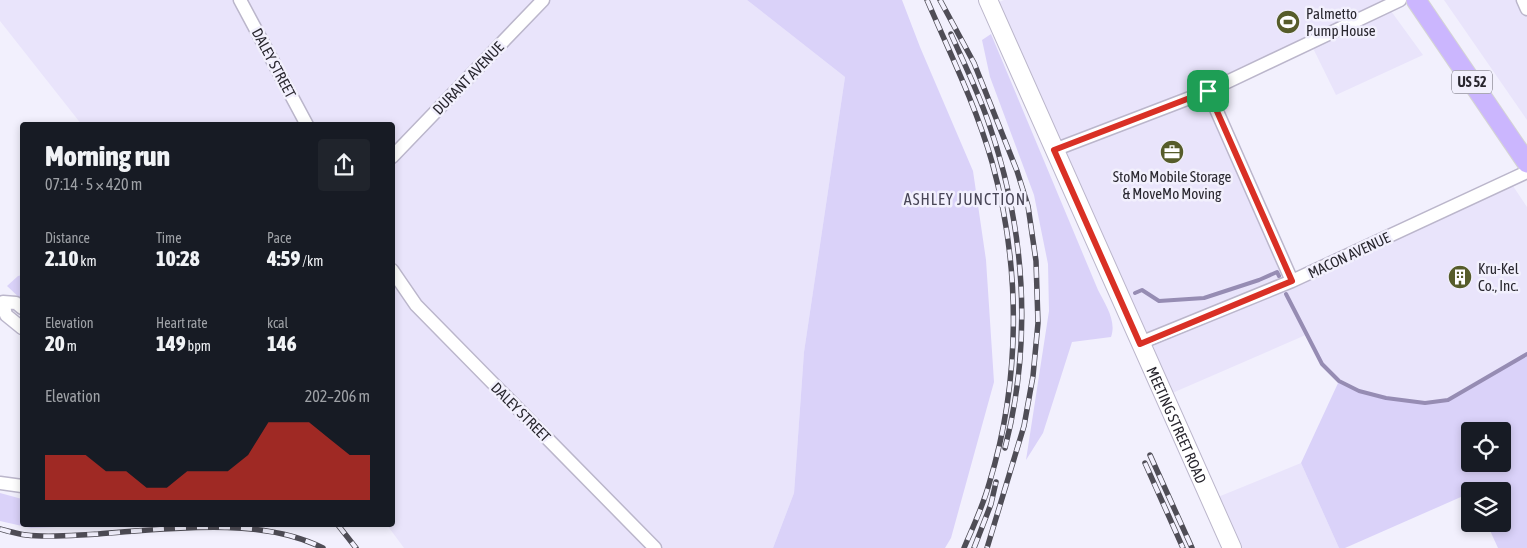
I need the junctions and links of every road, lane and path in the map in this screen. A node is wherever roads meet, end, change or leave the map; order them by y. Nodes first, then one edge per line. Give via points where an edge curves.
1 (240, 0) edge
2 (543, 0) edge
3 (988, 0) edge
4 (1400, 0) edge
5 (1416, 0) edge
6 (1523, 0) edge
7 (1527, 9) edge
8 (1208, 91) junction
9 (305, 122) edge
10 (1054, 150) junction
11 (395, 154) edge
12 (1527, 163) edge
13 (1527, 172) edge
14 (395, 274) edge
15 (1292, 281) junction
16 (20, 306) edge
17 (20, 326) edge
18 (1140, 344) junction
19 (0, 483) edge
20 (20, 486) edge
21 (655, 548) edge
22 (1232, 548) edge

1 - 9 street, DALEY STREET
2 - 11 street, DURANT AVENUE
3 - 10 street, MEETING STREET ROAD
4 - 8 street
5 - 12 main road, US 52
6 - 7 street
8 - 10 street
8 - 15 street
10 - 18 street, MEETING STREET ROAD
13 - 15 street, MACON AVENUE
14 - 21 street, DALEY STREET via 416,305
15 - 18 street, MACON AVENUE
16 - 17 street via 2,302 6,315
18 - 22 street, MEETING STREET ROAD
19 - 20 street

